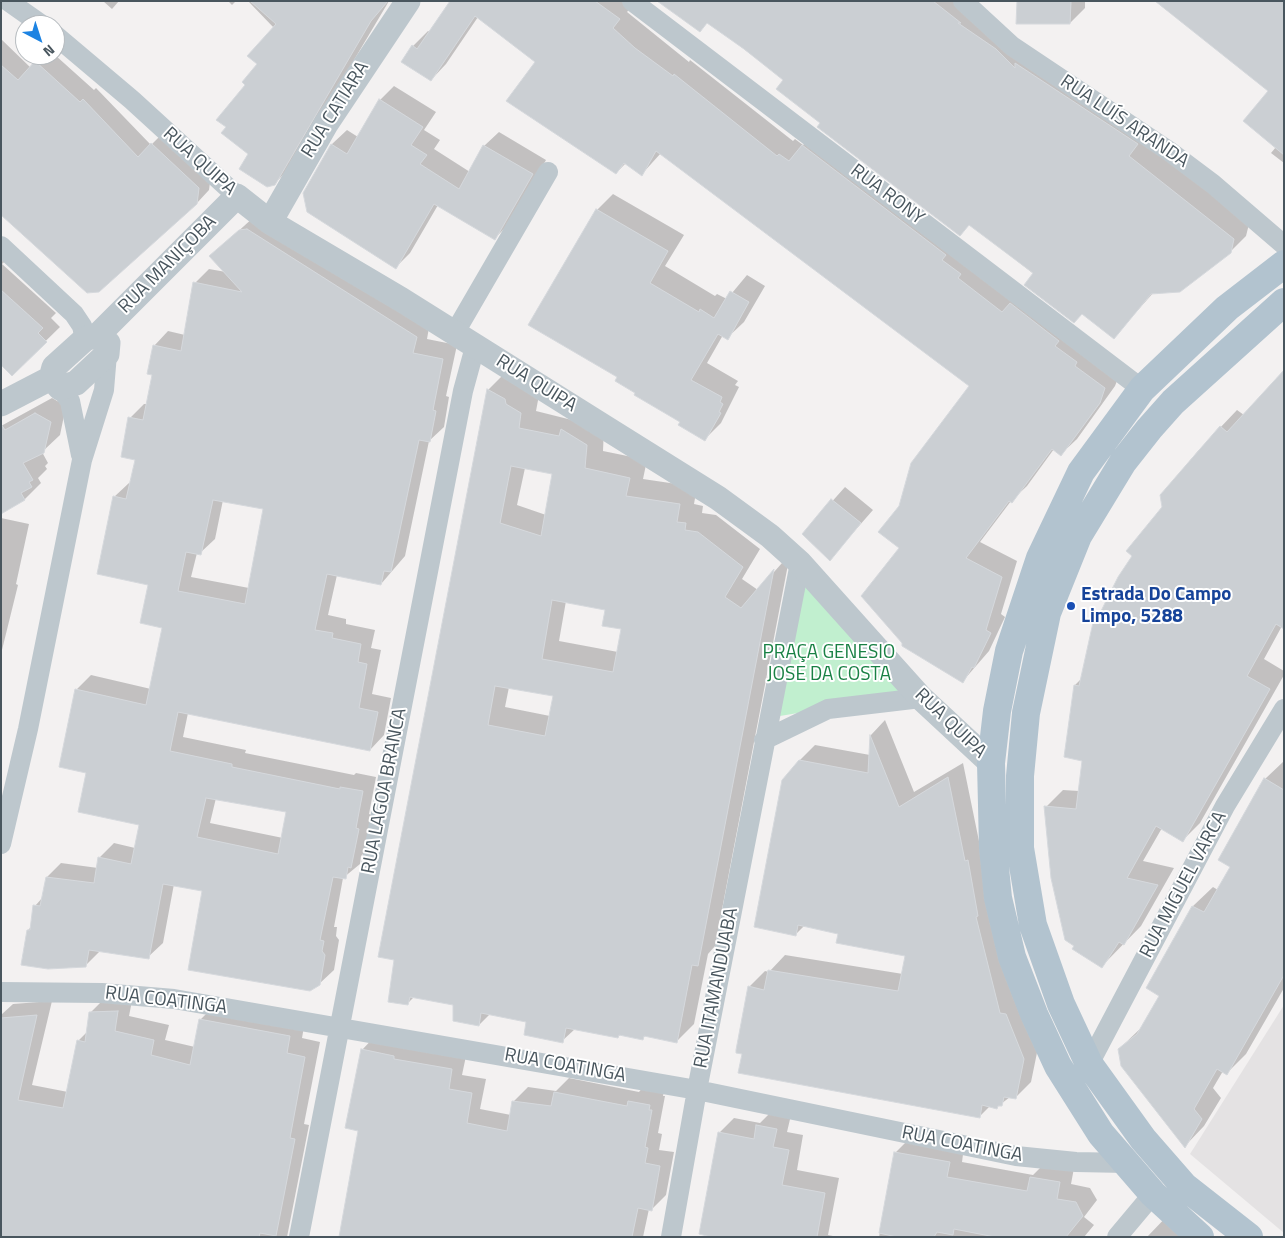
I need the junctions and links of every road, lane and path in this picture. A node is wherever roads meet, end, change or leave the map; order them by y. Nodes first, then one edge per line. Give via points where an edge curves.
1 (8, 1) edge
2 (408, 1) edge
3 (632, 1) edge
4 (963, 1) edge
5 (28, 15) edge
6 (65, 43) edge
7 (548, 172) dead end
8 (237, 196) junction
9 (270, 222) junction
10 (1284, 245) edge
11 (1, 246) edge
12 (1284, 264) edge
13 (1284, 302) edge
14 (464, 340) junction
15 (97, 342) junction
16 (56, 383) junction
17 (1142, 389) junction
18 (1, 404) edge
19 (82, 460) junction
20 (800, 563) junction
21 (921, 698) junction
22 (1284, 709) edge
23 (764, 740) junction
24 (991, 763) junction
25 (1, 844) edge
26 (1, 992) edge
27 (339, 1027) junction
28 (1089, 1064) junction
29 (697, 1090) junction
30 (1126, 1163) junction
31 (1153, 1194) junction
32 (299, 1237) edge
33 (671, 1237) edge
34 (1117, 1237) edge
35 (1200, 1237) edge
36 (1249, 1237) edge

1 - 5 street
2 - 9 street, RUA CATIARA via 326,124
3 - 17 street, RUA RONY
4 - 10 street, RUA LUÍS ARANDA via 1019,52 1176,157
6 - 8 street, RUA QUIPA
7 - 14 street, RUA LAGOA BRANCA
8 - 9 street, RUA QUIPA
8 - 15 street, RUA MANIÇOBA
9 - 14 street, RUA QUIPA
11 - 15 street via 74,314
12 - 17 main road via 1226,308
13 - 28 main road via 1173,402 1123,462 1078,536 1047,613 1026,713 1020,776 1020,848 1033,925 1061,1004
14 - 20 street, RUA QUIPA via 718,498 770,536
14 - 27 street, RUA LAGOA BRANCA via 463,392
15 - 16 street, RUA MANIÇOBA via 54,367
15 - 19 street via 104,390
16 - 18 street
16 - 19 street via 70,401
17 - 24 main road via 1081,472 1040,558 1009,651
19 - 25 street via 26,738
20 - 21 street, RUA QUIPA
20 - 23 street, RUA ITAMANDUABA
21 - 23 street via 828,709
21 - 24 street, RUA QUIPA
22 - 28 street, RUA MIGUEL VARCA via 1225,806
23 - 29 street, RUA ITAMANDUABA
24 - 30 main road via 998,898 1012,957 1058,1066 1101,1134
26 - 27 street, RUA COATINGA via 102,992 174,999
27 - 29 street, RUA COATINGA
27 - 32 street, RUA LAGOA BRANCA
28 - 36 main road via 1144,1139 1184,1186
29 - 30 street, RUA COATINGA via 1016,1156
29 - 33 street, RUA ITAMANDUABA
30 - 31 main road
31 - 34 street
31 - 35 main road

